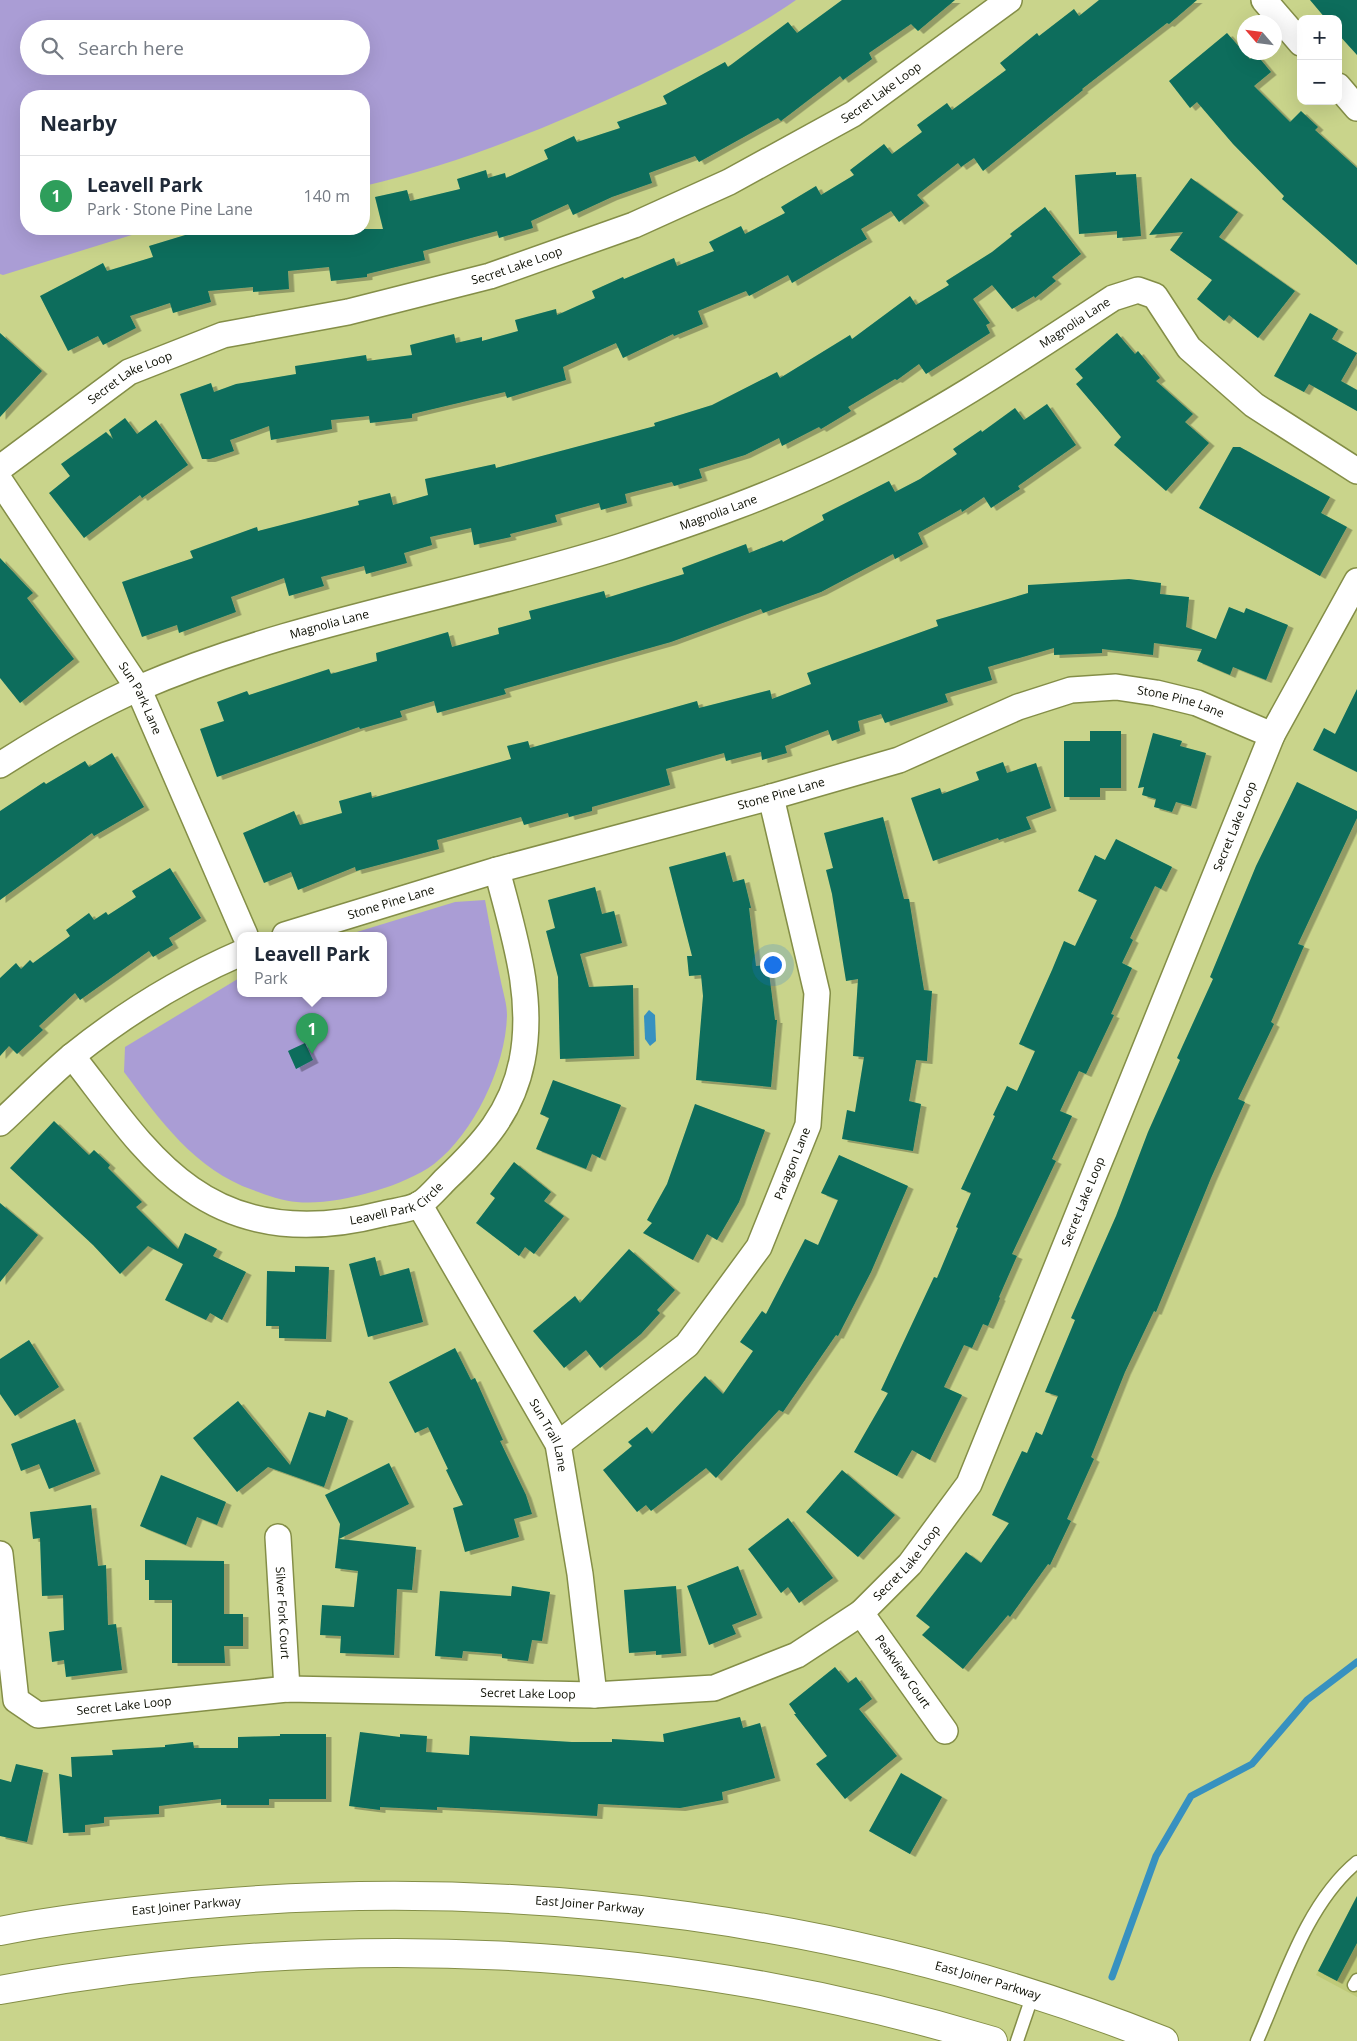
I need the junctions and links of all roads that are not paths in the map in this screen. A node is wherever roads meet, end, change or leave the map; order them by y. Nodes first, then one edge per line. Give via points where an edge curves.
1 (1008, 0) edge
2 (1264, 0) edge
3 (1297, 38) edge
4 (1342, 91) edge
5 (1357, 108) edge
6 (0, 468) edge
7 (1357, 471) edge
8 (0, 481) edge
9 (1357, 581) edge
10 (138, 688) junction
11 (1272, 735) junction
12 (0, 765) edge
13 (770, 797) junction
14 (497, 870) junction
15 (244, 932) edge
16 (295, 932) edge
17 (237, 955) edge
18 (72, 1056) junction
19 (0, 1123) edge
20 (420, 1204) junction
21 (558, 1444) junction
22 (278, 1537) dead end
23 (0, 1554) edge
24 (861, 1613) junction
25 (287, 1689) junction
26 (594, 1695) junction
27 (945, 1731) dead end
28 (1357, 1862) edge
29 (0, 1931) edge
30 (0, 1990) edge
31 (1033, 1994) junction
32 (993, 2041) edge
33 (1018, 2041) edge
34 (1164, 2041) edge
35 (1257, 2041) edge

1 - 6 street, Secret Lake Loop via 853,114 729,182 634,225 490,276 348,312 222,335 206,341 129,372
2 - 3 street
4 - 5 street
7 - 10 street, Magnolia Lane via 1254,405 1189,348 1155,296 1138,290 1113,298 973,390 846,459 748,502 616,547 241,650
8 - 10 street, Sun Park Lane
9 - 11 street, Secret Lake Loop
10 - 12 street, Magnolia Lane via 44,737
10 - 15 street, Sun Park Lane
11 - 13 street, Stone Pine Lane via 1197,703 1156,693 1116,687 1071,690 1018,707 898,760
11 - 24 street, Secret Lake Loop via 969,1484 910,1564
13 - 14 street, Stone Pine Lane
13 - 21 street, Paragon Lane via 817,993 808,1125 759,1247 687,1345
14 - 16 street, Stone Pine Lane
14 - 20 street, Leavell Park Circle via 523,974 527,1025 522,1063 507,1108 480,1146
17 - 18 street via 136,1010
18 - 19 street
18 - 20 street, Leavell Park Circle via 166,1168 192,1190 227,1209 267,1221 309,1226 350,1222
20 - 21 street, Sun Trail Lane
21 - 26 street, Sun Trail Lane via 580,1574
22 - 25 street, Silver Fork Court
23 - 25 street, Secret Lake Loop via 16,1700 38,1714
24 - 26 street, Secret Lake Loop via 796,1655 714,1688
24 - 27 street, Peakview Court
25 - 26 street, Secret Lake Loop
28 - 35 lane via 1330,1889 1315,1912
29 - 31 main road, East Joiner Parkway via 122,1912 256,1900 415,1896 520,1900 647,1912 771,1930 878,1951
30 - 32 main road via 130,1968 243,1957 360,1952 473,1954 583,1960 704,1975 861,2006
31 - 33 lane
31 - 34 main road, East Joiner Parkway

